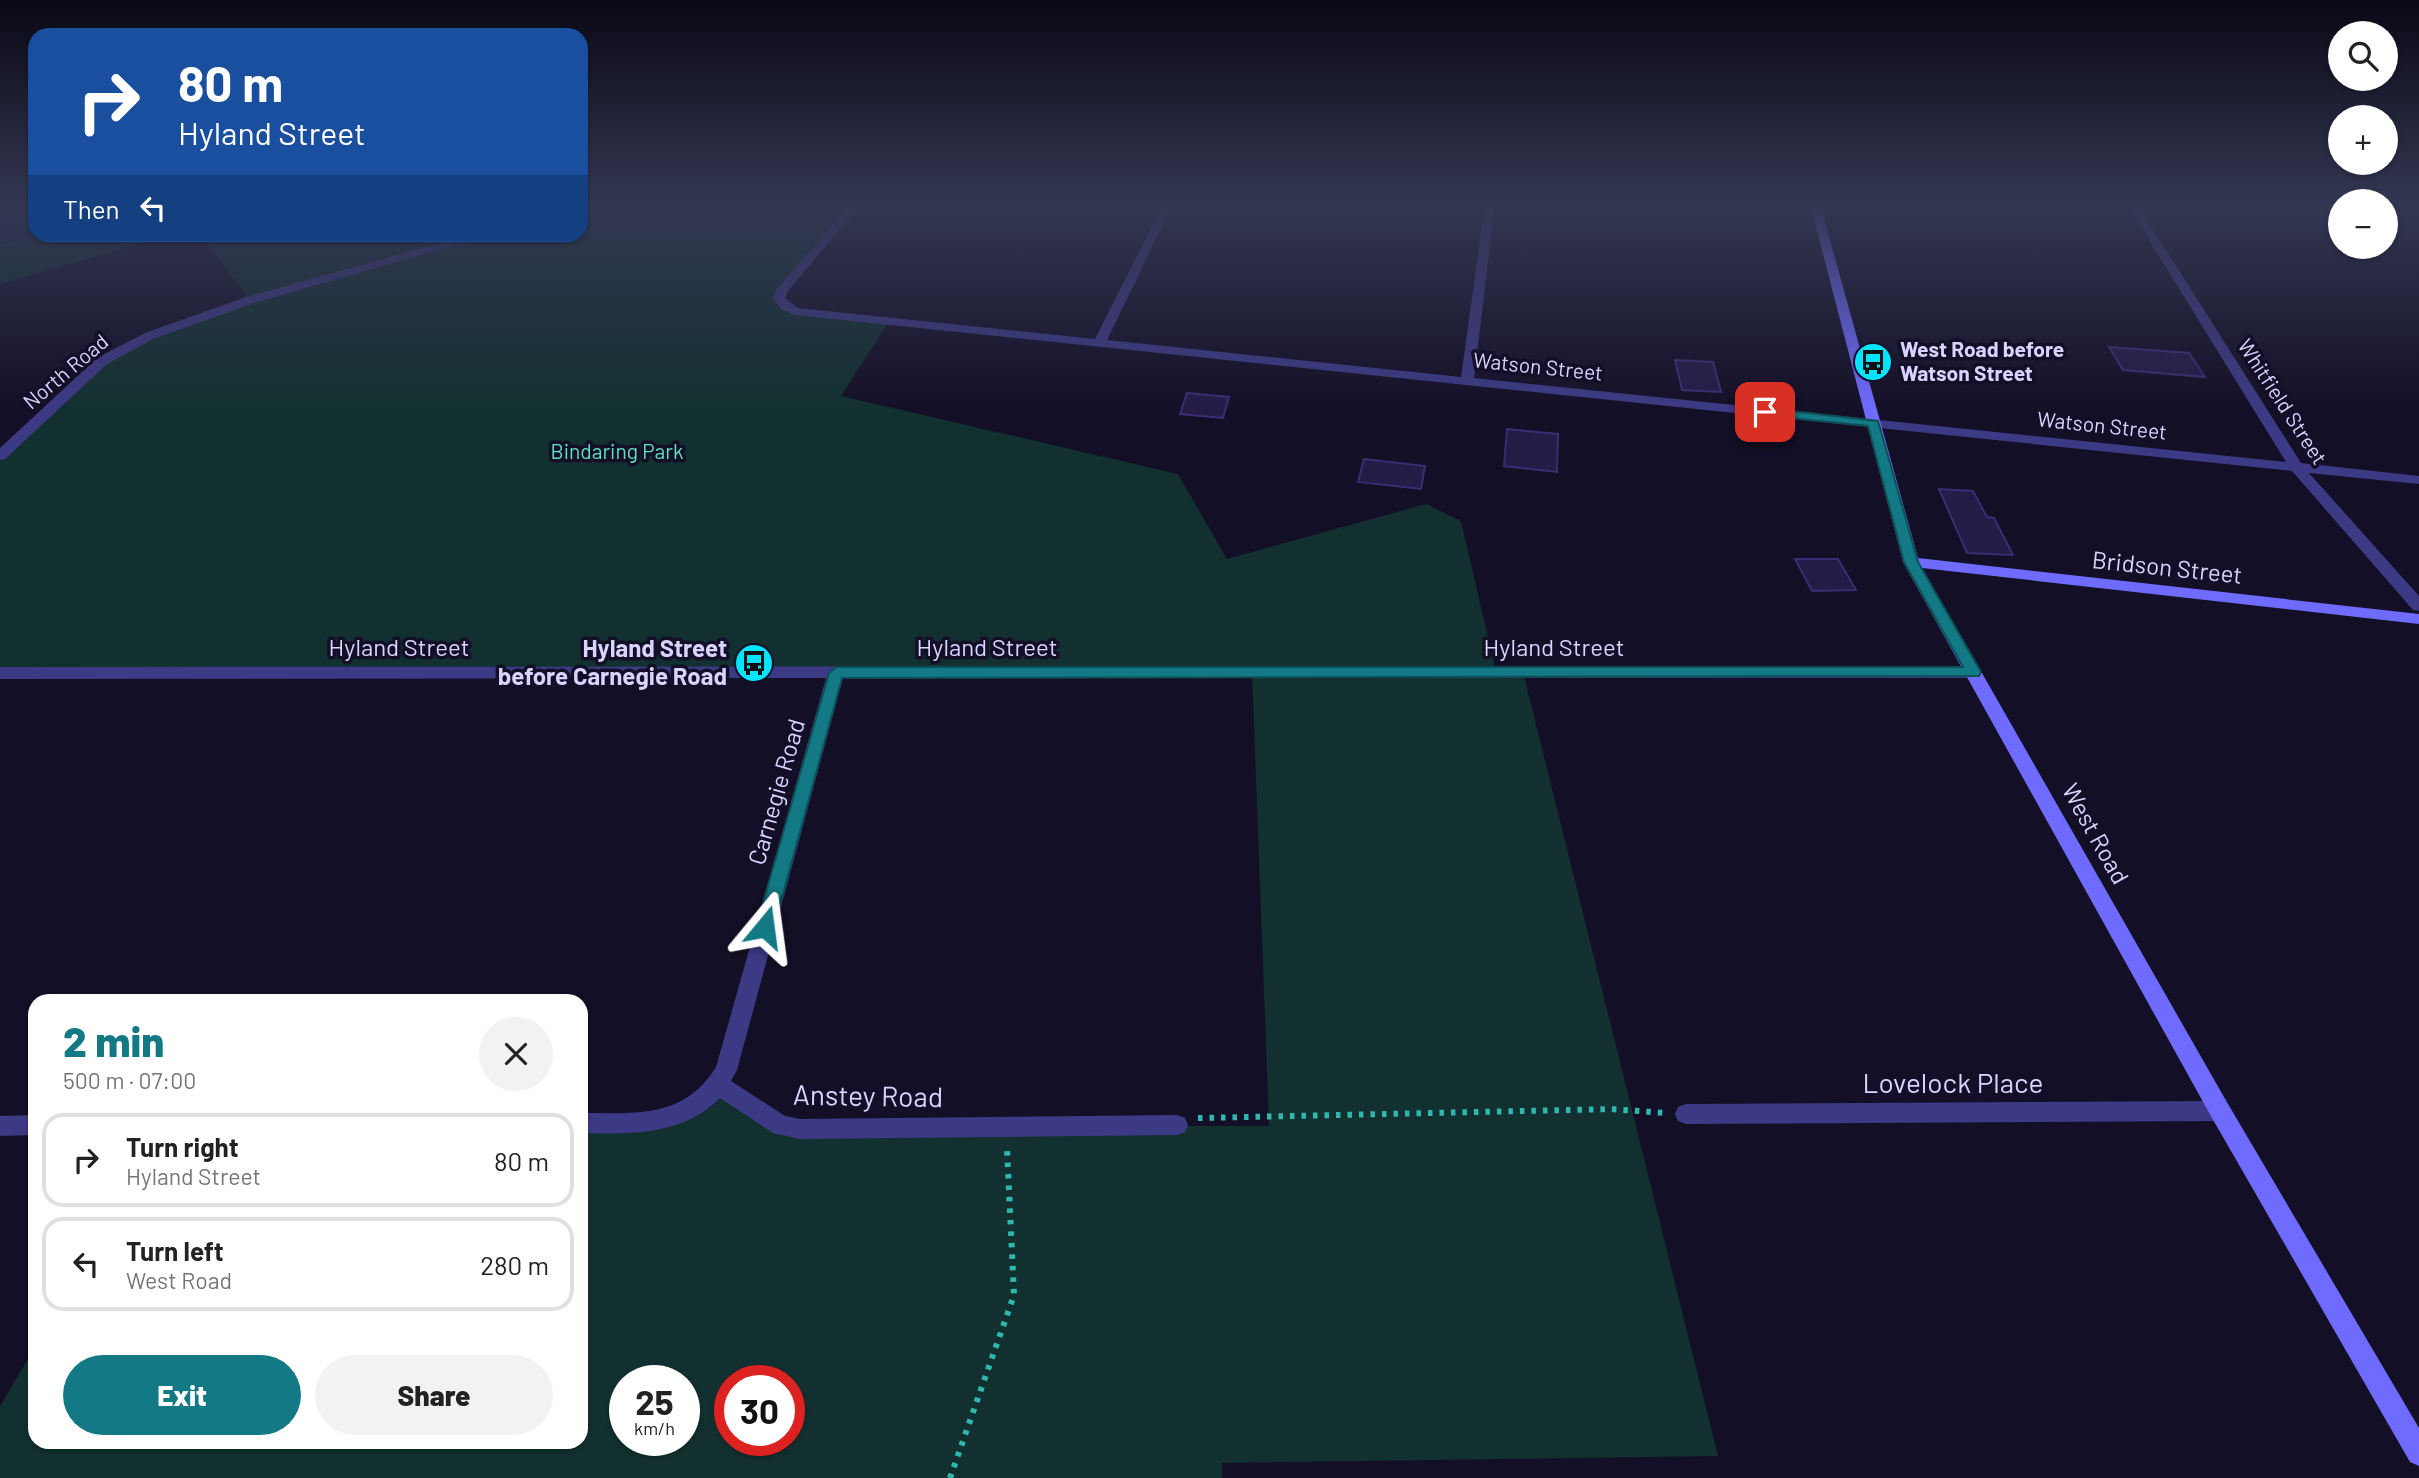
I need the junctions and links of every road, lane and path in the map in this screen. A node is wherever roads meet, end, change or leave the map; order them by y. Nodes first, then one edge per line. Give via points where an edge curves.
1 (347, 273) edge
2 (797, 273) edge
3 (1134, 273) edge
4 (1481, 273) edge
5 (1834, 273) edge
6 (2175, 273) edge
7 (1099, 343) junction
8 (1467, 381) junction
9 (1874, 423) junction
10 (0, 456) edge
11 (2296, 467) junction
12 (2419, 480) edge
13 (1911, 562) junction
14 (2419, 606) edge
15 (2419, 619) edge
16 (1973, 672) junction
17 (0, 673) edge
18 (836, 673) junction
19 (719, 1085) junction
20 (2220, 1111) junction
21 (1686, 1114) joint
22 (588, 1123) edge
23 (28, 1125) edge
24 (1177, 1125) joint
25 (0, 1126) edge
26 (1008, 1127) junction
27 (2419, 1453) edge
28 (950, 1478) edge

1 - 10 street, North Road via 250,300 149,336 102,361
2 - 7 street, Watson Street via 779,299 785,306 814,313
3 - 7 street
4 - 8 street
5 - 9 street, West Road
6 - 11 street, Whitfield Street
7 - 8 street, Watson Street
8 - 9 street, Watson Street
9 - 11 street, Watson Street
9 - 13 street, West Road
11 - 12 street, Watson Street
11 - 14 street, Whitfield Street
13 - 15 street, Bridson Street
13 - 16 street, West Road
16 - 18 street, Hyland Street
16 - 20 street, West Road
17 - 18 street, Hyland Street
18 - 19 street, Carnegie Road
19 - 22 street via 673,1118 654,1123
19 - 26 street, Anstey Road via 781,1126 800,1129
20 - 21 street, Lovelock Place
20 - 27 street, West Road
21 - 24 path via 1611,1109 1196,1118
23 - 25 street
24 - 26 street, Anstey Road
26 - 28 path via 1014,1296

